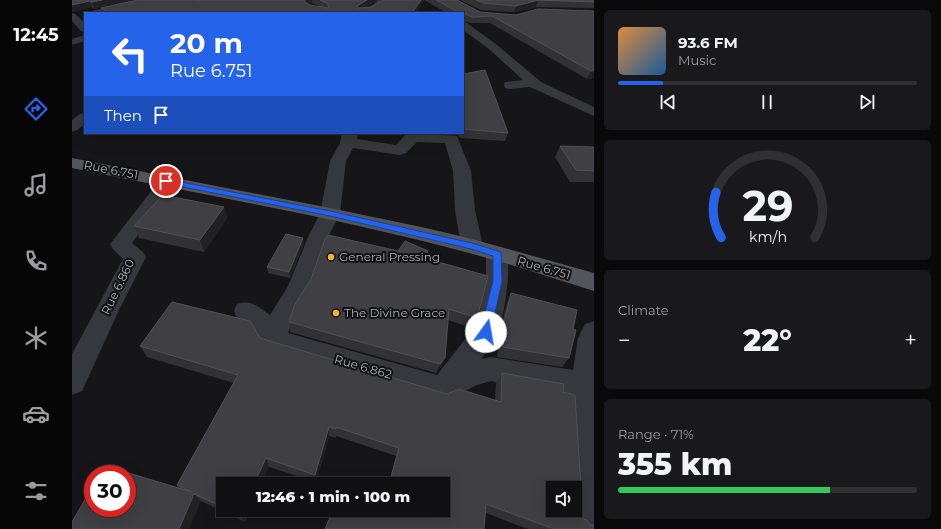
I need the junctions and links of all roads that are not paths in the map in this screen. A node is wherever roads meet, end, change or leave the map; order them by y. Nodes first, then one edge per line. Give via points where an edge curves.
1 (148, 0) edge
2 (382, 0) edge
3 (99, 12) edge
4 (366, 12) edge
5 (84, 15) edge
6 (73, 17) edge
7 (464, 26) edge
8 (84, 27) edge
9 (84, 38) edge
10 (72, 42) edge
11 (510, 85) dead end
12 (536, 85) junction
13 (590, 106) edge
14 (84, 118) edge
15 (72, 127) edge
16 (349, 138) edge
17 (72, 163) edge
18 (166, 181) junction
19 (330, 214) junction
20 (472, 246) junction
21 (498, 254) junction
22 (594, 282) edge
23 (246, 311) dead end
24 (594, 332) edge
25 (272, 340) junction
26 (72, 382) edge
27 (584, 385) junction
28 (443, 390) junction
29 (594, 527) edge

1 - 3 street
2 - 4 street
5 - 6 street
6 - 8 street
7 - 12 street
9 - 10 street
11 - 12 street
12 - 13 street
14 - 15 street
16 - 19 street via 338,161
16 - 20 street via 400,150 412,137 451,139 462,171 465,210
17 - 18 main road, Rue 6.751
18 - 19 main road, Rue 6.751
18 - 26 street, Rue 6.860 via 157,197 120,244 135,257
19 - 20 main road, Rue 6.751
19 - 25 street via 298,289 283,314
20 - 21 main road, Rue 6.751
21 - 22 main road, Rue 6.751
21 - 28 street via 497,281 486,332
23 - 25 street via 262,323
24 - 27 street
25 - 28 street, Rue 6.862
27 - 28 street via 491,369 471,374
27 - 29 street

